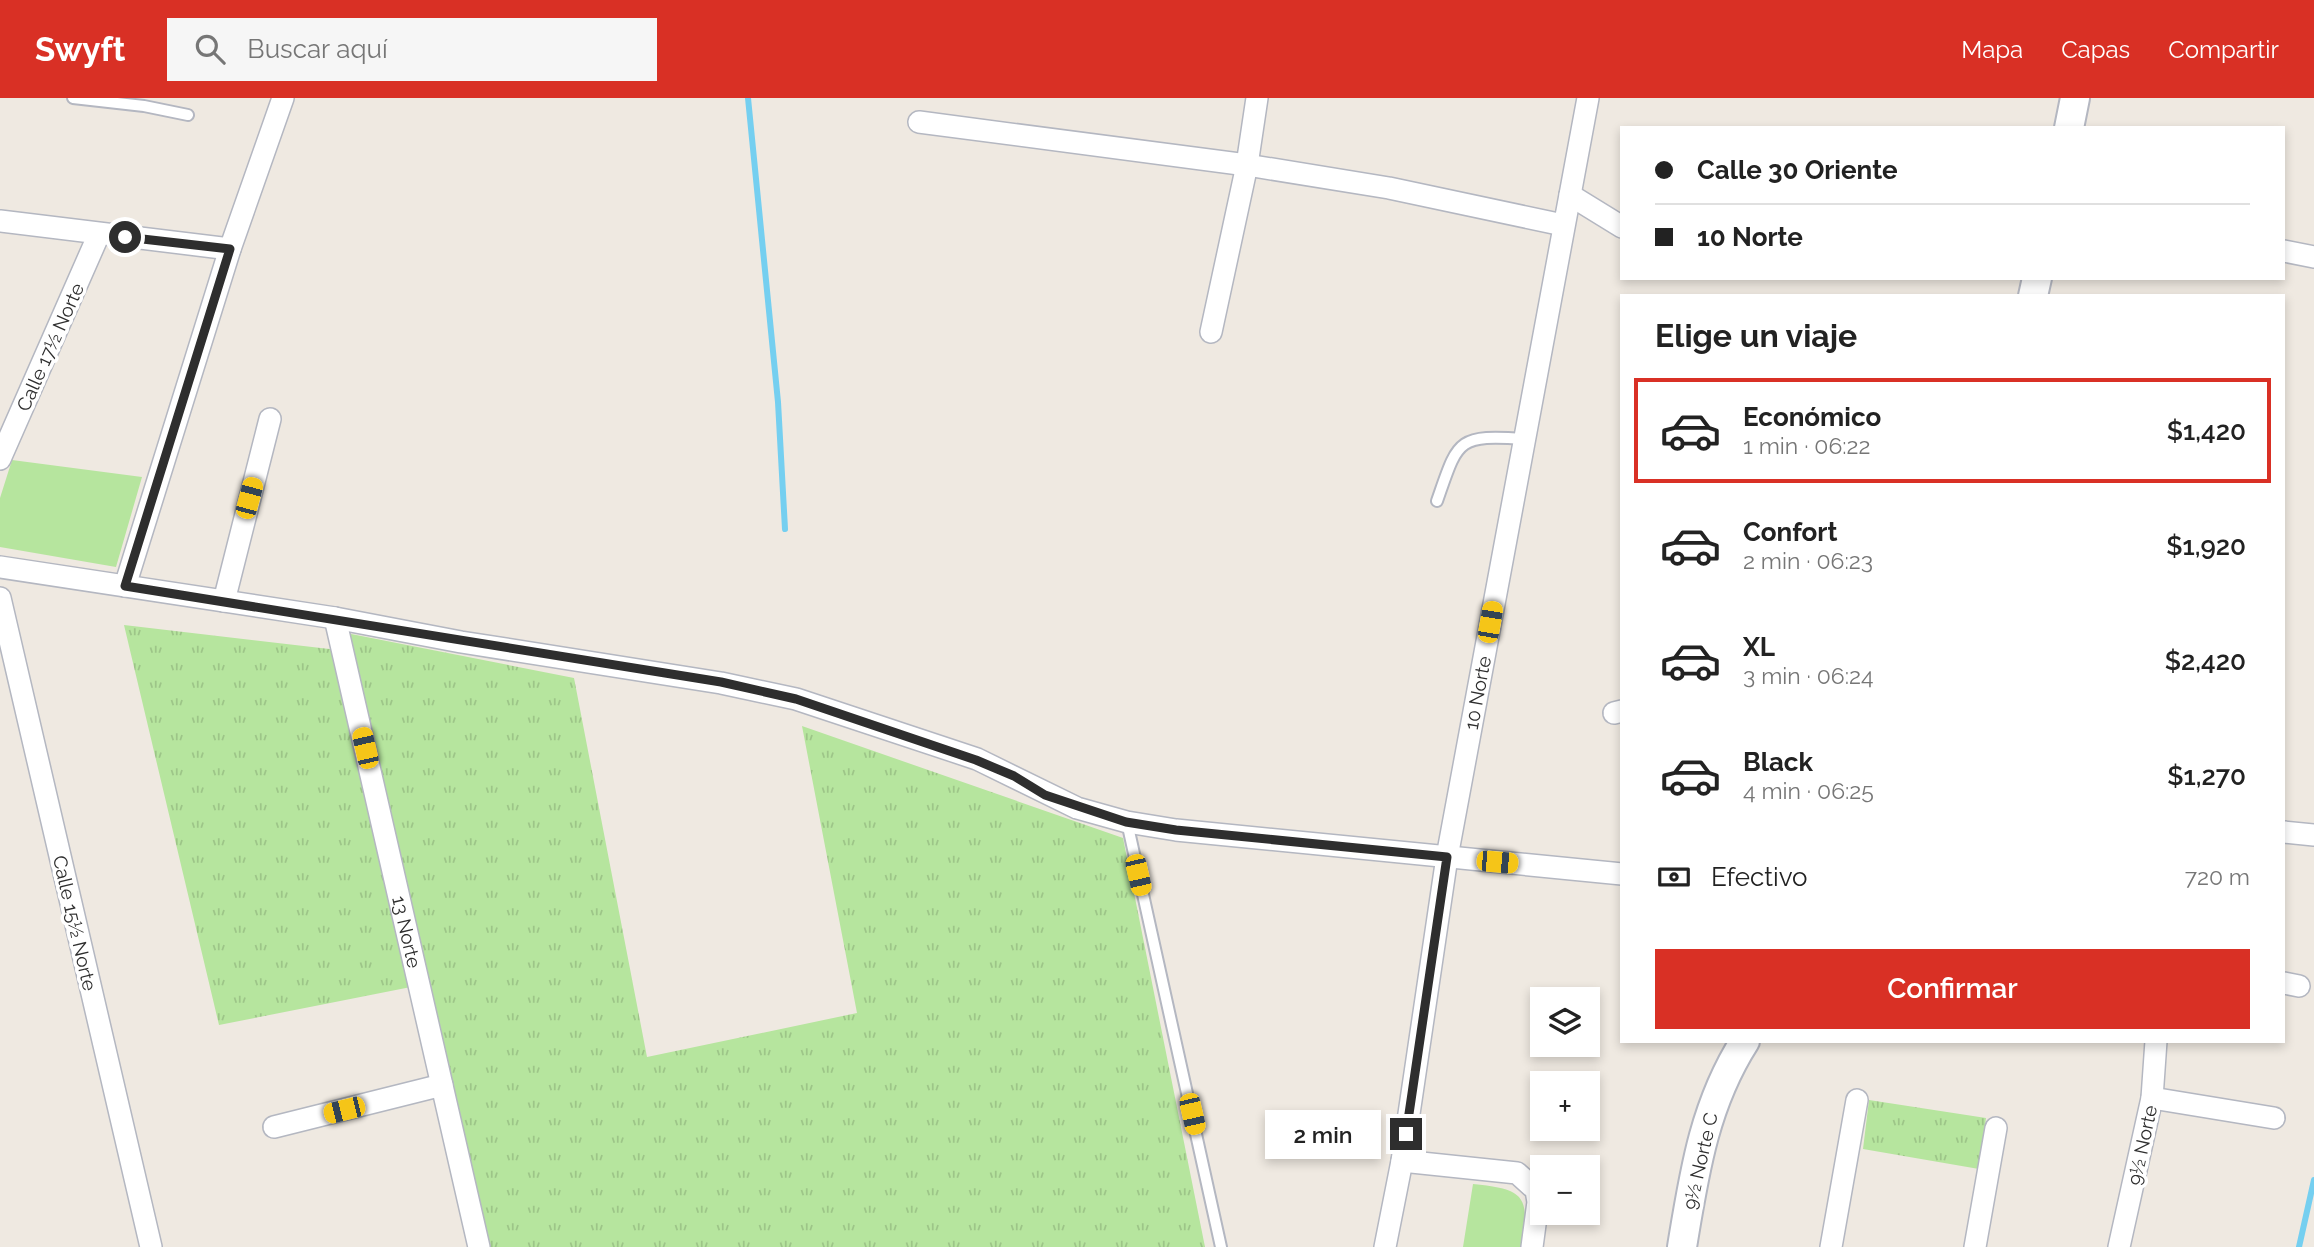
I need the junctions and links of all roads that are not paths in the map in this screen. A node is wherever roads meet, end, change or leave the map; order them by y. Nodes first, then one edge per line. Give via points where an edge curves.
1 (72, 98) edge
2 (283, 98) edge
3 (1257, 98) edge
4 (1588, 98) edge
5 (2075, 98) edge
6 (113, 100) edge
7 (188, 115) dead end
8 (919, 122) dead end
9 (2068, 126) edge
10 (1247, 165) junction
11 (1570, 195) junction
12 (0, 221) edge
13 (1563, 225) junction
14 (1620, 226) edge
15 (99, 234) junction
16 (230, 249) junction
17 (2285, 251) edge
18 (2314, 257) edge
19 (1210, 332) dead end
20 (270, 419) dead end
21 (1524, 439) junction
22 (0, 459) edge
23 (1437, 500) dead end
24 (0, 567) edge
25 (125, 586) junction
26 (0, 598) edge
27 (224, 601) junction
28 (335, 618) junction
29 (1126, 822) junction
30 (2285, 832) edge
31 (2314, 835) edge
32 (1447, 857) junction
33 (1620, 874) edge
34 (1744, 1043) edge
35 (2150, 1043) edge
36 (442, 1085) junction
37 (2152, 1098) junction
38 (1857, 1100) dead end
39 (2274, 1118) dead end
40 (274, 1126) dead end
41 (1996, 1128) dead end
42 (1402, 1161) junction
43 (151, 1247) edge
44 (479, 1247) edge
45 (1221, 1247) edge
46 (1385, 1247) edge
47 (1532, 1247) edge
48 (1682, 1247) edge
49 (1832, 1247) edge
50 (1975, 1247) edge
51 (2119, 1247) edge

1 - 6 lane
2 - 16 street
3 - 10 street
4 - 11 street, 10 Norte
5 - 9 street
6 - 7 lane
8 - 10 street
10 - 13 street via 1389,188
10 - 19 street
11 - 13 street, 10 Norte
11 - 14 street
12 - 15 street
13 - 21 street, 10 Norte
15 - 16 street
15 - 22 street, Calle 17½ Norte
16 - 25 street
17 - 18 street
20 - 27 street
21 - 23 lane via 1478,438 1465,443 1455,451
21 - 32 street, 10 Norte
24 - 25 street
25 - 27 street
26 - 43 street, Calle 15½ Norte
27 - 28 street
28 - 29 street via 721,682 796,699 976,760 1045,795
28 - 36 street, 13 Norte
29 - 32 street
29 - 45 lane
30 - 31 street
32 - 33 street
32 - 42 street, 10 Norte
34 - 48 street, 9½ Norte C via 1721,1084 1702,1135
35 - 37 street, 9½ Norte
36 - 40 street
36 - 44 street, 13 Norte
37 - 39 street
37 - 51 street, 9½ Norte
38 - 49 street
41 - 50 street
42 - 46 street, 10 Norte
42 - 47 street via 1517,1173 1536,1190

